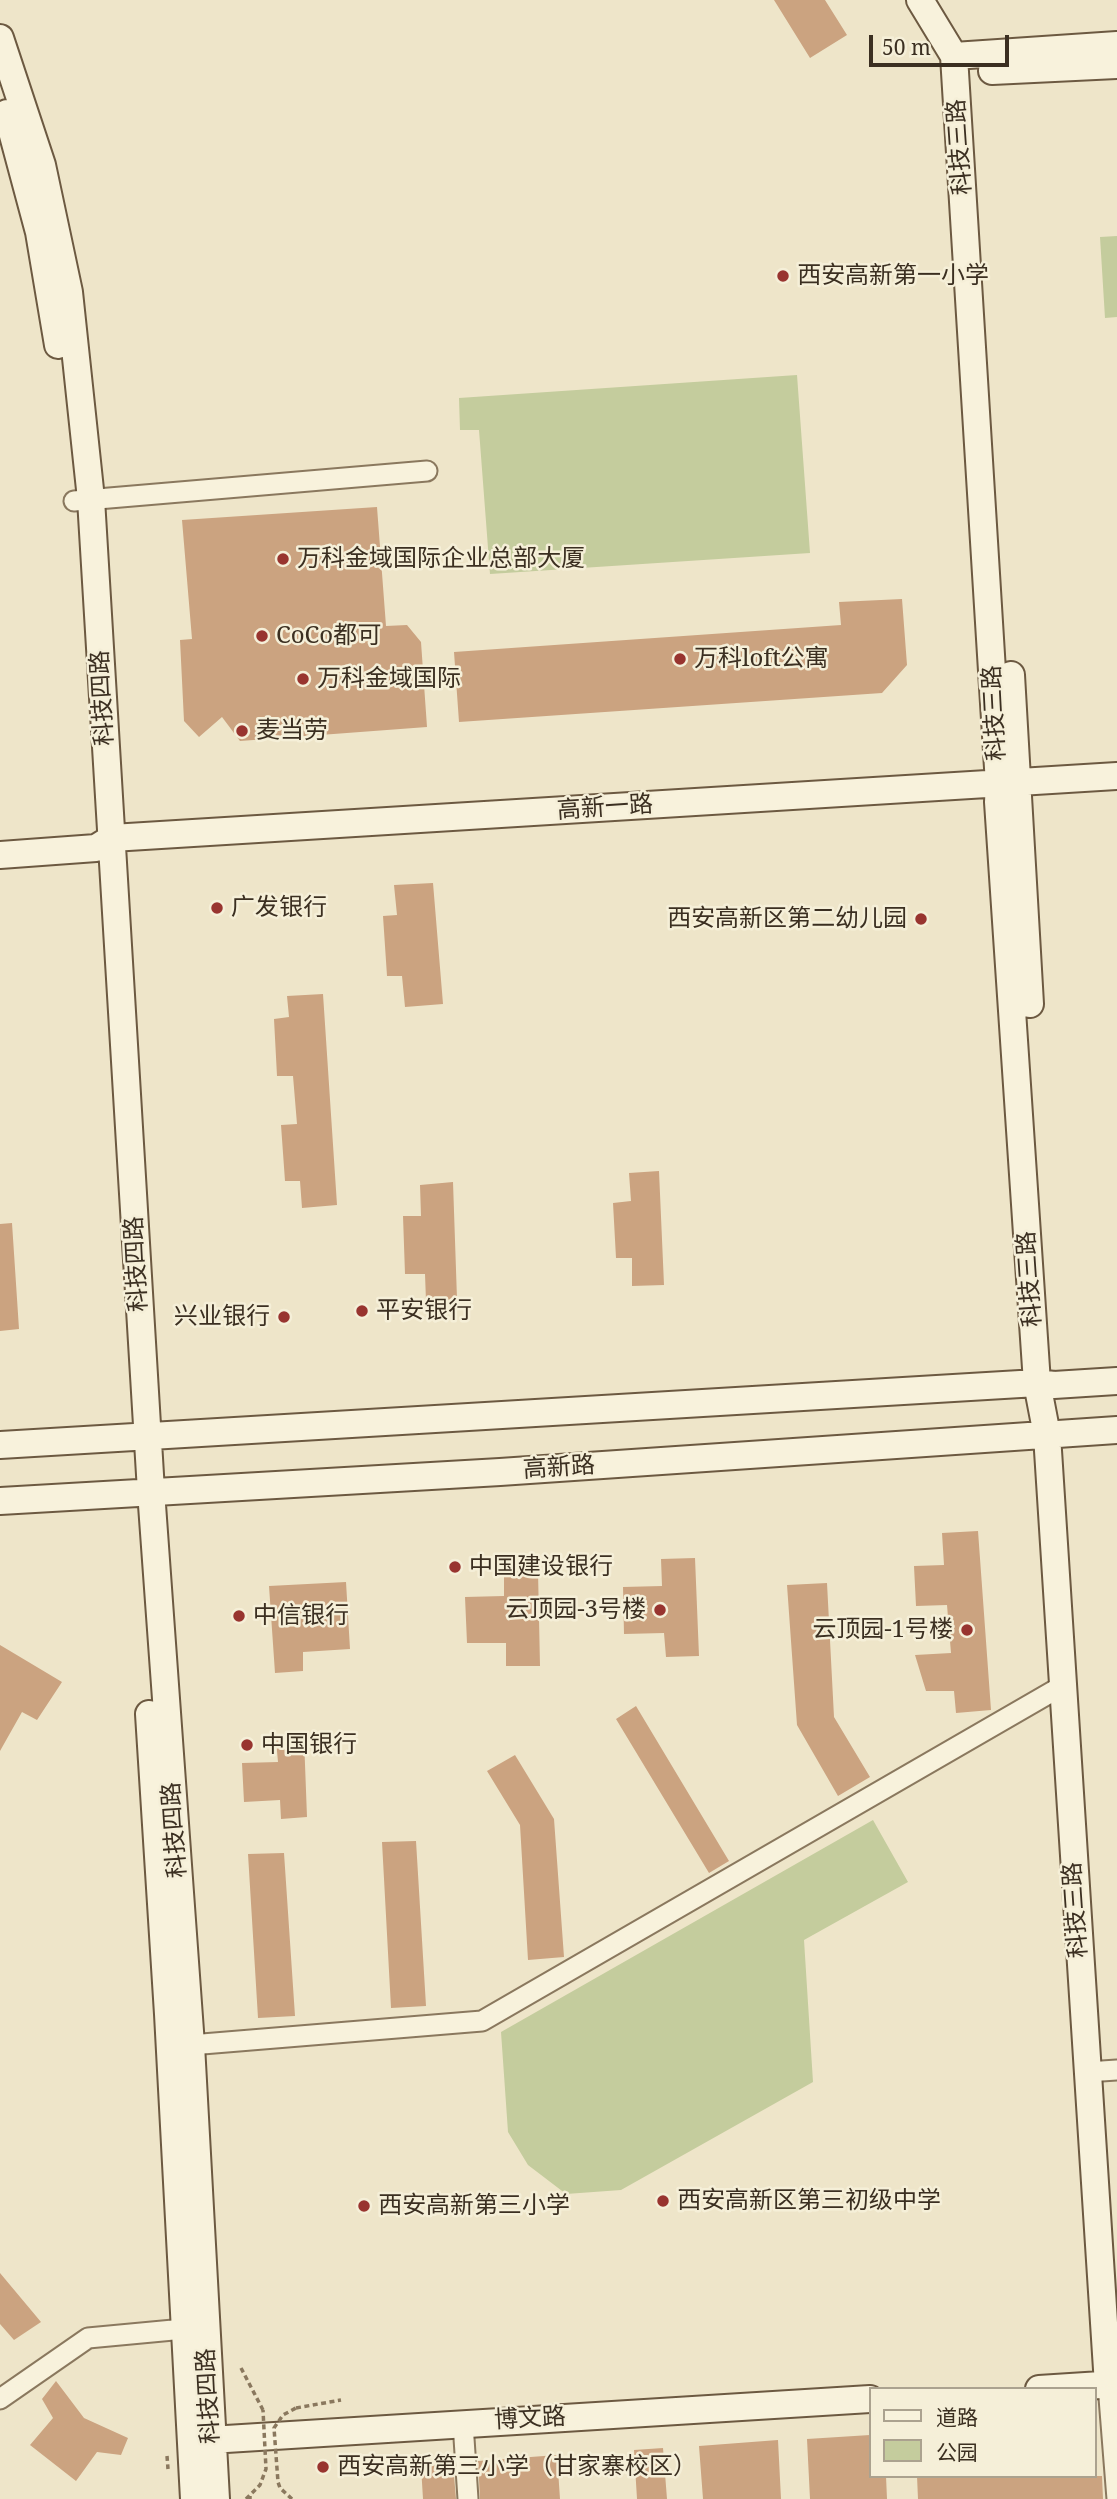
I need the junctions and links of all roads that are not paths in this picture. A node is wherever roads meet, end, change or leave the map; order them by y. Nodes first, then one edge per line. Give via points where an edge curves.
1 (920, 0) edge
2 (0, 38) edge
3 (1117, 46) edge
4 (963, 64) junction
5 (1117, 65) edge
6 (0, 88) edge
7 (427, 471) dead end
8 (82, 500) junction
9 (1117, 776) edge
10 (1008, 792) junction
11 (1117, 793) edge
12 (107, 848) junction
13 (0, 855) edge
14 (1117, 1381) edge
15 (1045, 1384) junction
16 (1117, 1430) edge
17 (1047, 1435) junction
18 (139, 1437) junction
19 (0, 1445) edge
20 (143, 1491) junction
21 (0, 1501) edge
22 (1062, 1686) junction
23 (180, 2046) junction
24 (1117, 2070) edge
25 (1087, 2072) junction
26 (184, 2329) junction
27 (1112, 2384) edge
28 (1068, 2387) edge
29 (0, 2399) edge
30 (869, 2399) edge
31 (463, 2423) junction
32 (201, 2440) junction
33 (194, 2499) edge
34 (216, 2499) edge
35 (468, 2499) edge
36 (1117, 2499) edge

1 - 4 street, 科技三路
2 - 8 street, 科技四路 via 42,165 69,292
3 - 4 street
4 - 5 street
4 - 10 street, 科技三路
6 - 8 street, 科技四路 via 41,245
7 - 8 street
8 - 12 street, 科技四路
9 - 10 street, 高新一路
10 - 11 street, 高新一路
10 - 12 street, 高新一路
10 - 15 street, 科技三路
12 - 13 street, 高新一路
12 - 18 street, 科技四路
14 - 15 street
15 - 17 street, 科技三路
15 - 18 street
16 - 17 street, 高新路
17 - 20 street, 高新路
17 - 22 street, 科技三路
18 - 19 street
18 - 20 street, 科技四路
20 - 21 street, 高新路
20 - 23 street, 科技四路
22 - 23 street via 482,2021
22 - 25 street, 科技三路
23 - 26 street, 科技四路
23 - 32 street, 科技四路
24 - 25 street
25 - 27 street, 科技三路
26 - 29 street via 88,2338
26 - 32 street, 科技四路
27 - 28 street
27 - 36 street
30 - 31 street, 博文路
31 - 32 street, 博文路
31 - 35 street
32 - 33 street, 科技四路
32 - 34 street, 科技四路

